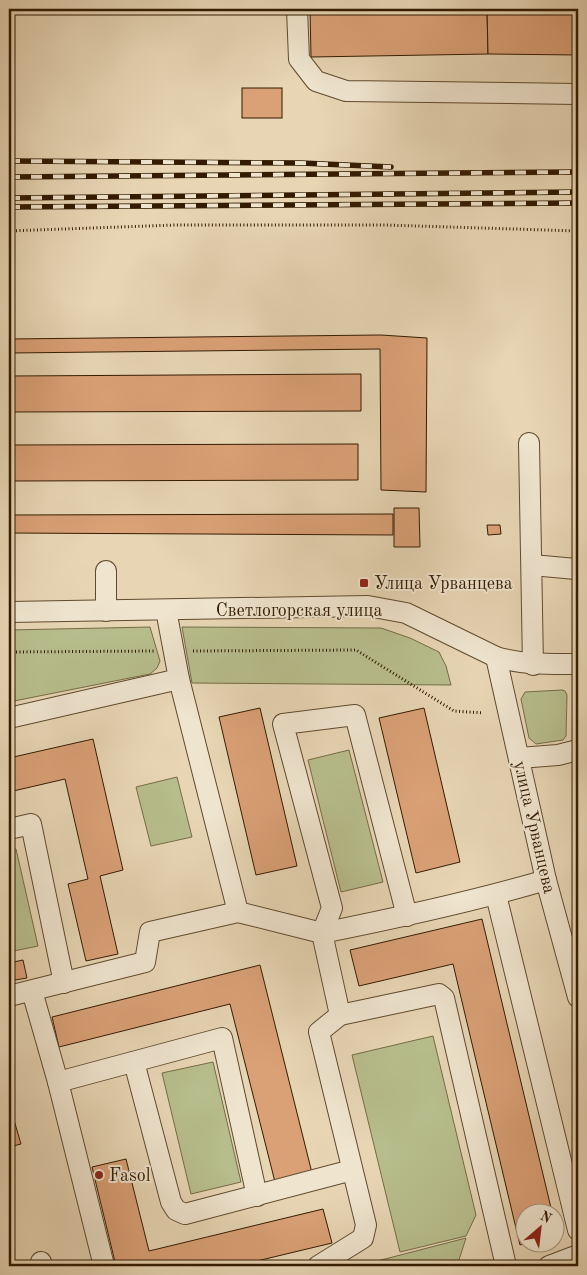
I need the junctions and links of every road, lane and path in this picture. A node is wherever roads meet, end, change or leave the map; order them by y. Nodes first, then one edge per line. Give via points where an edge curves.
1 (297, 9) edge
2 (578, 94) edge
3 (9, 231) edge
4 (578, 231) edge
5 (529, 443) dead end
6 (532, 565) junction
7 (576, 568) dead end
8 (106, 571) dead end
9 (166, 610) junction
10 (106, 611) junction
11 (9, 612) edge
12 (174, 651) junction
13 (9, 652) edge
14 (496, 657) junction
15 (578, 664) edge
16 (533, 665) junction
17 (179, 678) junction
18 (483, 713) dead end
19 (9, 718) edge
20 (578, 750) edge
21 (519, 758) junction
22 (9, 829) edge
23 (546, 880) junction
24 (496, 895) junction
25 (238, 912) junction
26 (407, 916) junction
27 (322, 933) junction
28 (64, 983) junction
29 (32, 991) junction
30 (9, 996) edge
31 (578, 996) edge
32 (340, 1015) junction
33 (134, 1062) junction
34 (58, 1082) junction
35 (352, 1170) junction
36 (257, 1196) junction
37 (578, 1230) edge
38 (578, 1256) edge
39 (104, 1266) edge
40 (318, 1266) edge
41 (506, 1266) edge
42 (549, 1266) edge

1 - 2 street via 299,59 316,81 346,91
3 - 4 path via 176,225 385,225
5 - 6 street
6 - 7 street
6 - 16 street
8 - 10 street
9 - 10 street, Светлогорская улица
9 - 12 street
9 - 14 street, Светлогорская улица via 368,606 406,613
10 - 11 street, Светлогорская улица
12 - 13 path
12 - 17 street
12 - 18 path via 356,650 454,712
14 - 16 street, Светлогорская улица
14 - 21 street, улица Урванцева
15 - 16 street, Светлогорская улица
17 - 19 street
17 - 25 street
20 - 21 street
21 - 23 street, улица Урванцева
22 - 28 street via 32,824
23 - 24 street
23 - 31 street, улица Урванцева
24 - 26 street
24 - 37 street
25 - 27 street
25 - 28 street via 150,932 145,962
26 - 27 street
26 - 27 street via 355,714 283,724 332,908
27 - 32 street
28 - 29 street
29 - 30 street
29 - 34 street
32 - 35 street via 319,1032
32 - 41 street via 439,994 444,998
33 - 34 street
33 - 36 street via 171,1202 176,1210 185,1214
33 - 36 street via 222,1038
34 - 39 street
35 - 36 street
35 - 40 street via 366,1225 363,1238
38 - 42 street

